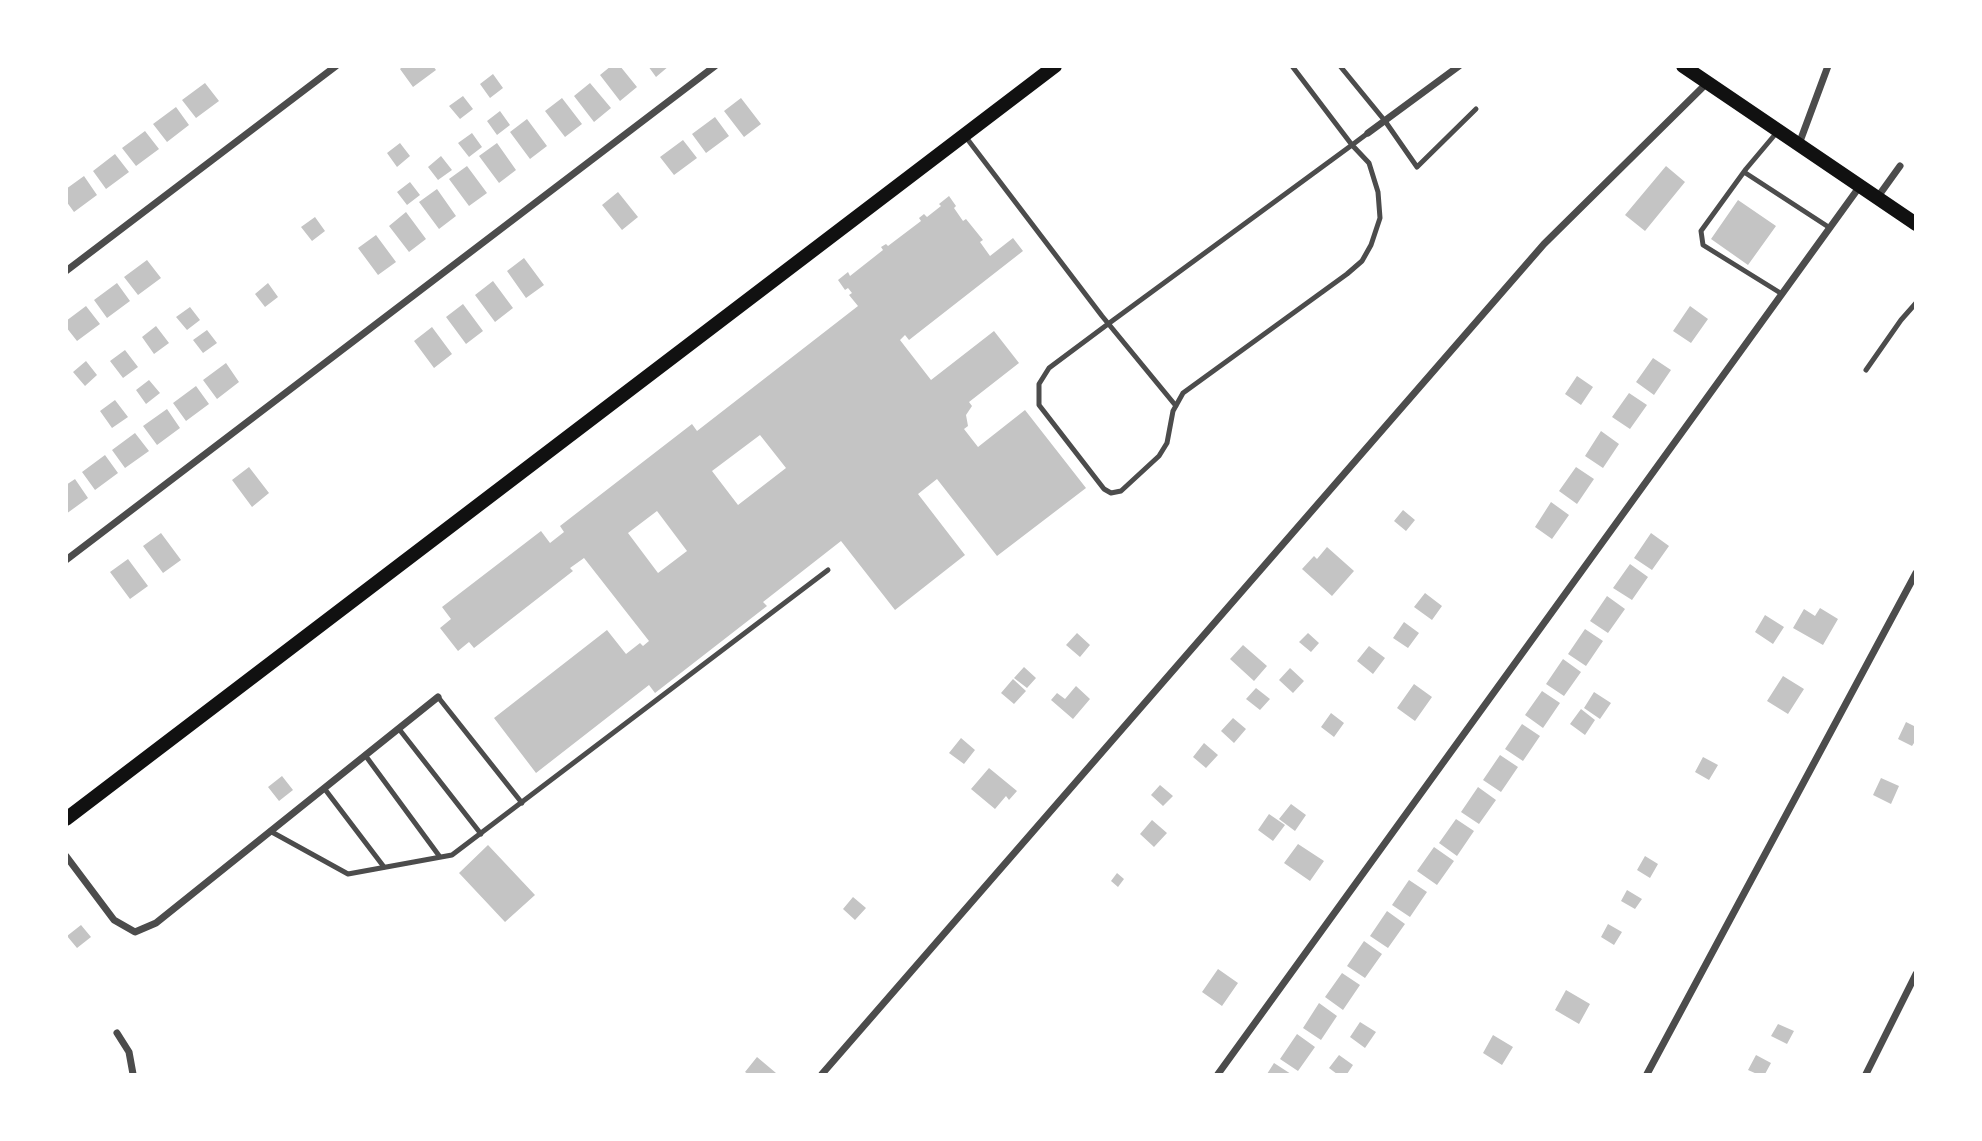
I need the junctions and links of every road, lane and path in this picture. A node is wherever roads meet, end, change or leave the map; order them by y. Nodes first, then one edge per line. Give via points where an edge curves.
1 (336, 66) edge
2 (715, 66) edge
3 (1055, 66) edge
4 (1292, 66) edge
5 (1340, 66) edge
6 (1460, 66) edge
7 (1683, 66) edge
8 (1828, 66) edge
9 (1707, 83) junction
10 (1476, 109) dead end
11 (1385, 121) junction
12 (1779, 131) junction
13 (1368, 133) joint
14 (965, 136) junction
15 (1352, 145) junction
16 (1799, 145) junction
17 (1900, 166) dead end
18 (1744, 172) junction
19 (1860, 186) junction
20 (1877, 198) junction
21 (1916, 224) edge
22 (1830, 228) junction
23 (66, 271) edge
24 (1782, 294) junction
25 (1916, 303) edge
26 (1108, 324) junction
27 (1866, 370) dead end
28 (1176, 406) junction
29 (66, 560) edge
30 (828, 570) dead end
31 (1916, 573) edge
32 (438, 696) joint
33 (398, 729) junction
34 (365, 755) junction
35 (324, 788) junction
36 (522, 803) junction
37 (66, 819) edge
38 (270, 831) junction
39 (481, 834) junction
40 (66, 856) edge
41 (440, 857) junction
42 (384, 867) junction
43 (1916, 974) edge
44 (117, 1033) dead end
45 (133, 1074) edge
46 (822, 1074) edge
47 (1218, 1074) edge
48 (1647, 1074) edge
49 (1866, 1074) edge

1 - 23 street
2 - 29 street
3 - 14 main road
4 - 15 lane
5 - 11 lane
6 - 11 street
7 - 9 main road
8 - 16 street
9 - 12 main road
9 - 46 street via 1544,244
10 - 11 lane via 1417,167
11 - 13 street
12 - 16 main road
12 - 18 lane
13 - 15 lane
14 - 26 lane
14 - 37 main road
15 - 26 lane
15 - 28 lane via 1368,163 1378,192 1380,218 1362,261 1183,393
16 - 19 main road
17 - 20 street
18 - 22 lane
18 - 24 lane via 1700,231 1703,245
19 - 20 main road
19 - 22 street
20 - 21 main road
22 - 24 street
24 - 47 street
25 - 27 lane
26 - 28 lane
26 - 28 lane via 1049,368 1039,384 1039,405 1104,489 1121,491 1159,456
30 - 36 lane
31 - 48 street
32 - 33 street
32 - 36 lane
33 - 34 street
33 - 39 lane
34 - 35 street
34 - 41 lane
35 - 38 street
35 - 42 lane
36 - 39 lane
38 - 40 street via 156,923 135,932 114,920
38 - 42 lane via 348,874
39 - 41 lane via 452,855
41 - 42 lane
43 - 49 street
44 - 45 street via 129,1052

